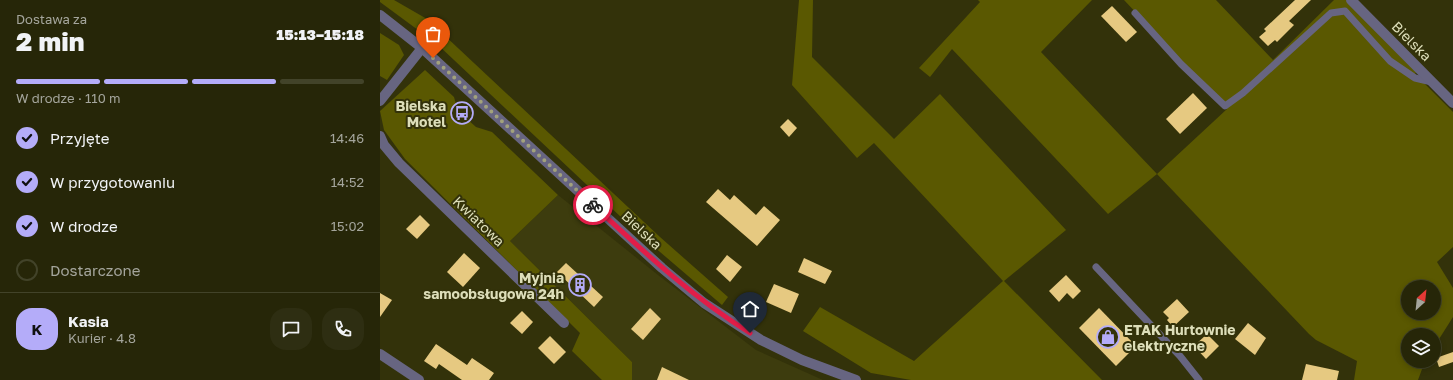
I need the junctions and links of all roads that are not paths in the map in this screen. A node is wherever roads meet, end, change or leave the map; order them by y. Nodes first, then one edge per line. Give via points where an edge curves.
1 (1351, 0) edge
2 (1135, 13) dead end
3 (380, 15) edge
4 (422, 48) junction
5 (1432, 82) junction
6 (380, 101) edge
7 (1453, 103) edge
8 (380, 136) edge
9 (1096, 267) dead end
10 (564, 323) dead end
11 (380, 354) edge
12 (419, 380) edge
13 (856, 380) edge
14 (1199, 380) edge

1 - 5 street, Bielska
2 - 5 lane via 1181,64 1225,106 1332,13 1345,11 1390,61 1415,78
3 - 4 street, Bielska
4 - 6 street
4 - 13 street, Bielska via 662,268 704,303 761,340 802,360
5 - 7 street, Bielska
8 - 10 street, Kwiatowa via 399,163
9 - 14 lane via 1180,356
11 - 12 street

